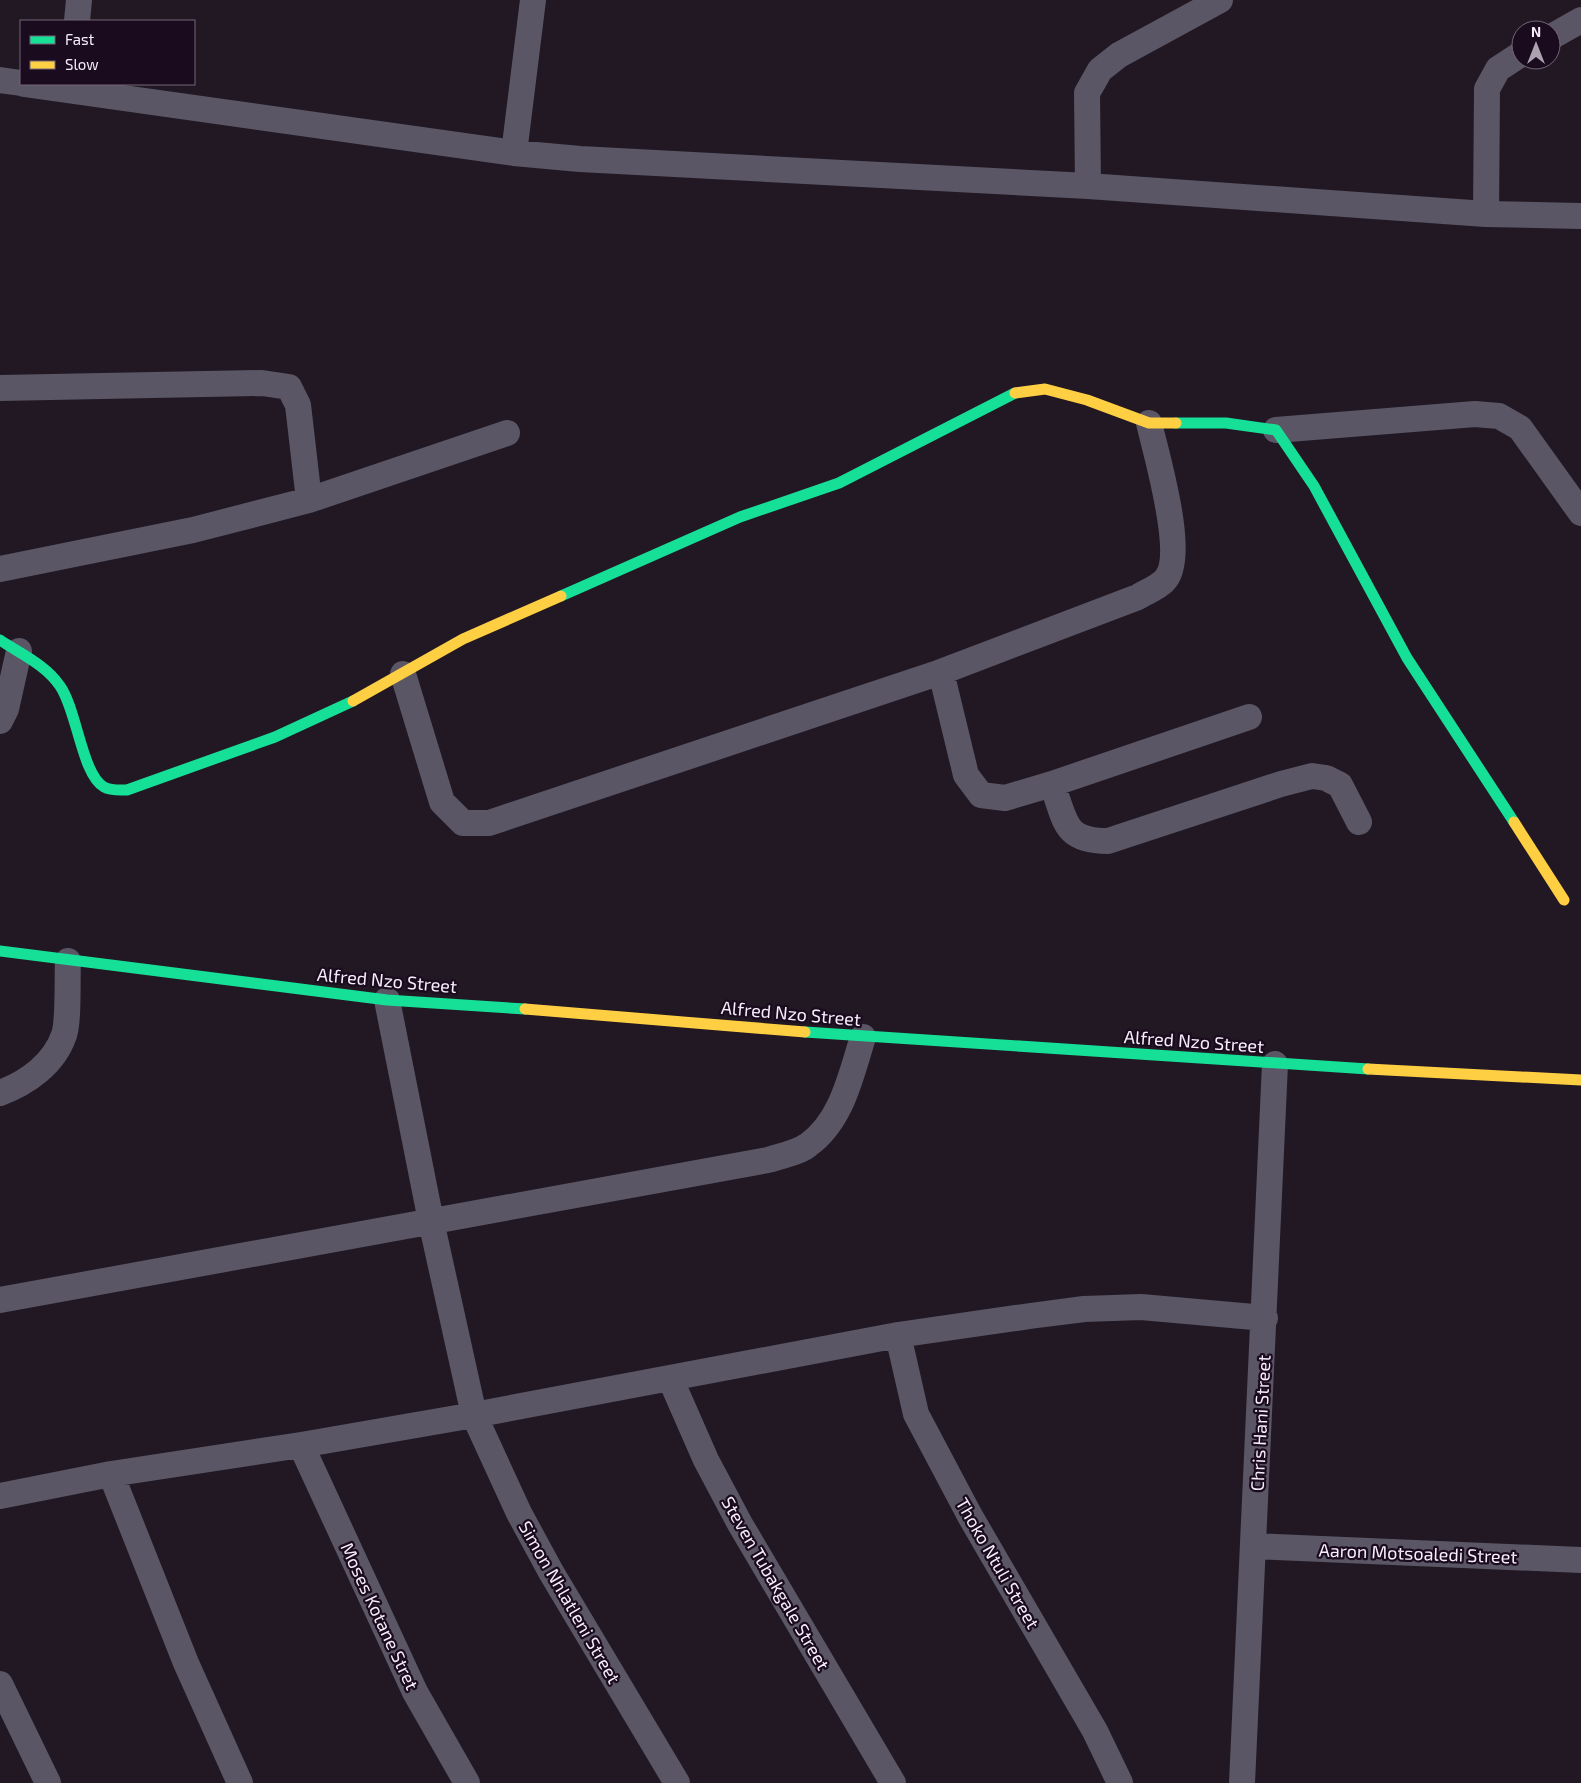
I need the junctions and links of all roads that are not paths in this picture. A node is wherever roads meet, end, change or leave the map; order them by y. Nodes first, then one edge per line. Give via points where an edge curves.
1 (79, 0) edge
2 (533, 0) edge
3 (1220, 0) edge
4 (77, 20) edge
5 (1581, 20) edge
6 (1561, 31) edge
7 (1511, 61) edge
8 (0, 80) edge
9 (20, 84) edge
10 (38, 85) edge
11 (70, 87) edge
12 (514, 153) junction
13 (1088, 186) junction
14 (1486, 214) junction
15 (1581, 216) edge
16 (0, 388) edge
17 (1149, 423) junction
18 (1276, 430) junction
19 (507, 433) dead end
20 (309, 500) junction
21 (1581, 514) edge
22 (0, 569) edge
23 (10, 645) edge
24 (941, 672) junction
25 (403, 674) junction
26 (1249, 717) dead end
27 (0, 721) edge
28 (1052, 784) junction
29 (1359, 822) dead end
30 (1564, 900) dead end
31 (0, 950) edge
32 (68, 961) junction
33 (387, 1000) junction
34 (863, 1037) junction
35 (1275, 1064) junction
36 (1581, 1080) edge
37 (0, 1093) edge
38 (431, 1221) junction
39 (0, 1300) edge
40 (1265, 1318) junction
41 (898, 1334) junction
42 (670, 1378) junction
43 (474, 1415) junction
44 (301, 1446) junction
45 (111, 1474) junction
46 (0, 1496) edge
47 (1254, 1546) junction
48 (1581, 1560) edge
49 (0, 1684) edge
50 (48, 1783) edge
51 (240, 1783) edge
52 (467, 1783) edge
53 (677, 1783) edge
54 (893, 1783) edge
55 (1120, 1783) edge
56 (1242, 1783) edge

1 - 4 street
2 - 12 street
3 - 13 street via 1119,56 1100,70 1087,93
5 - 6 street
7 - 14 street via 1498,69 1487,89
8 - 9 street
10 - 11 street
11 - 12 street
12 - 13 street via 678,165
13 - 14 street
14 - 15 street
16 - 20 street via 262,383 289,387 298,405
17 - 18 street via 1226,423
17 - 24 street via 1174,536 1173,560 1165,580 1138,597
17 - 25 street via 1087,400 1045,389 1014,393 838,483 740,517 519,613 462,639
18 - 21 street via 1475,414 1499,416 1520,428
18 - 30 street via 1314,486 1406,658
19 - 20 street
20 - 22 street via 193,530
23 - 25 street via 45,669 61,687 73,713 89,767 104,786 115,790 140,788 275,737
23 - 27 street via 6,709
24 - 25 street via 489,823 462,823 442,802
24 - 28 street via 966,776 981,795 1006,798
26 - 28 street
28 - 29 street via 1070,830 1090,842 1108,842 1312,776 1340,785
31 - 32 street, Alfred Nzo Street
32 - 33 street, Alfred Nzo Street
32 - 37 street via 64,1034 56,1050 26,1082
33 - 34 street, Alfred Nzo Street via 656,1018
33 - 38 street, Simon Nhlatleni Street
34 - 35 street, Alfred Nzo Street
34 - 38 street via 842,1100 828,1127 807,1146 768,1160
35 - 36 street, Alfred Nzo Street
35 - 40 street, Chris Hani Street
38 - 39 street
38 - 43 street, Simon Nhlatleni Street
40 - 41 street via 1141,1307 1084,1309
40 - 47 street, Chris Hani Street
41 - 42 street
41 - 55 street, Thoko Ntuli Street via 916,1414 970,1516 1095,1731
42 - 43 street
42 - 54 street, Steven Tubakgale Street via 706,1460 740,1524
43 - 44 street
43 - 53 street, Simon Nhlatleni Street via 519,1513 551,1572
44 - 45 street
44 - 52 street, Moses Kotane Stret via 415,1692
45 - 46 street
45 - 51 street via 186,1664
47 - 48 street, Aaron Motsoaledi Street
47 - 56 street, Chris Hani Street
49 - 50 street

